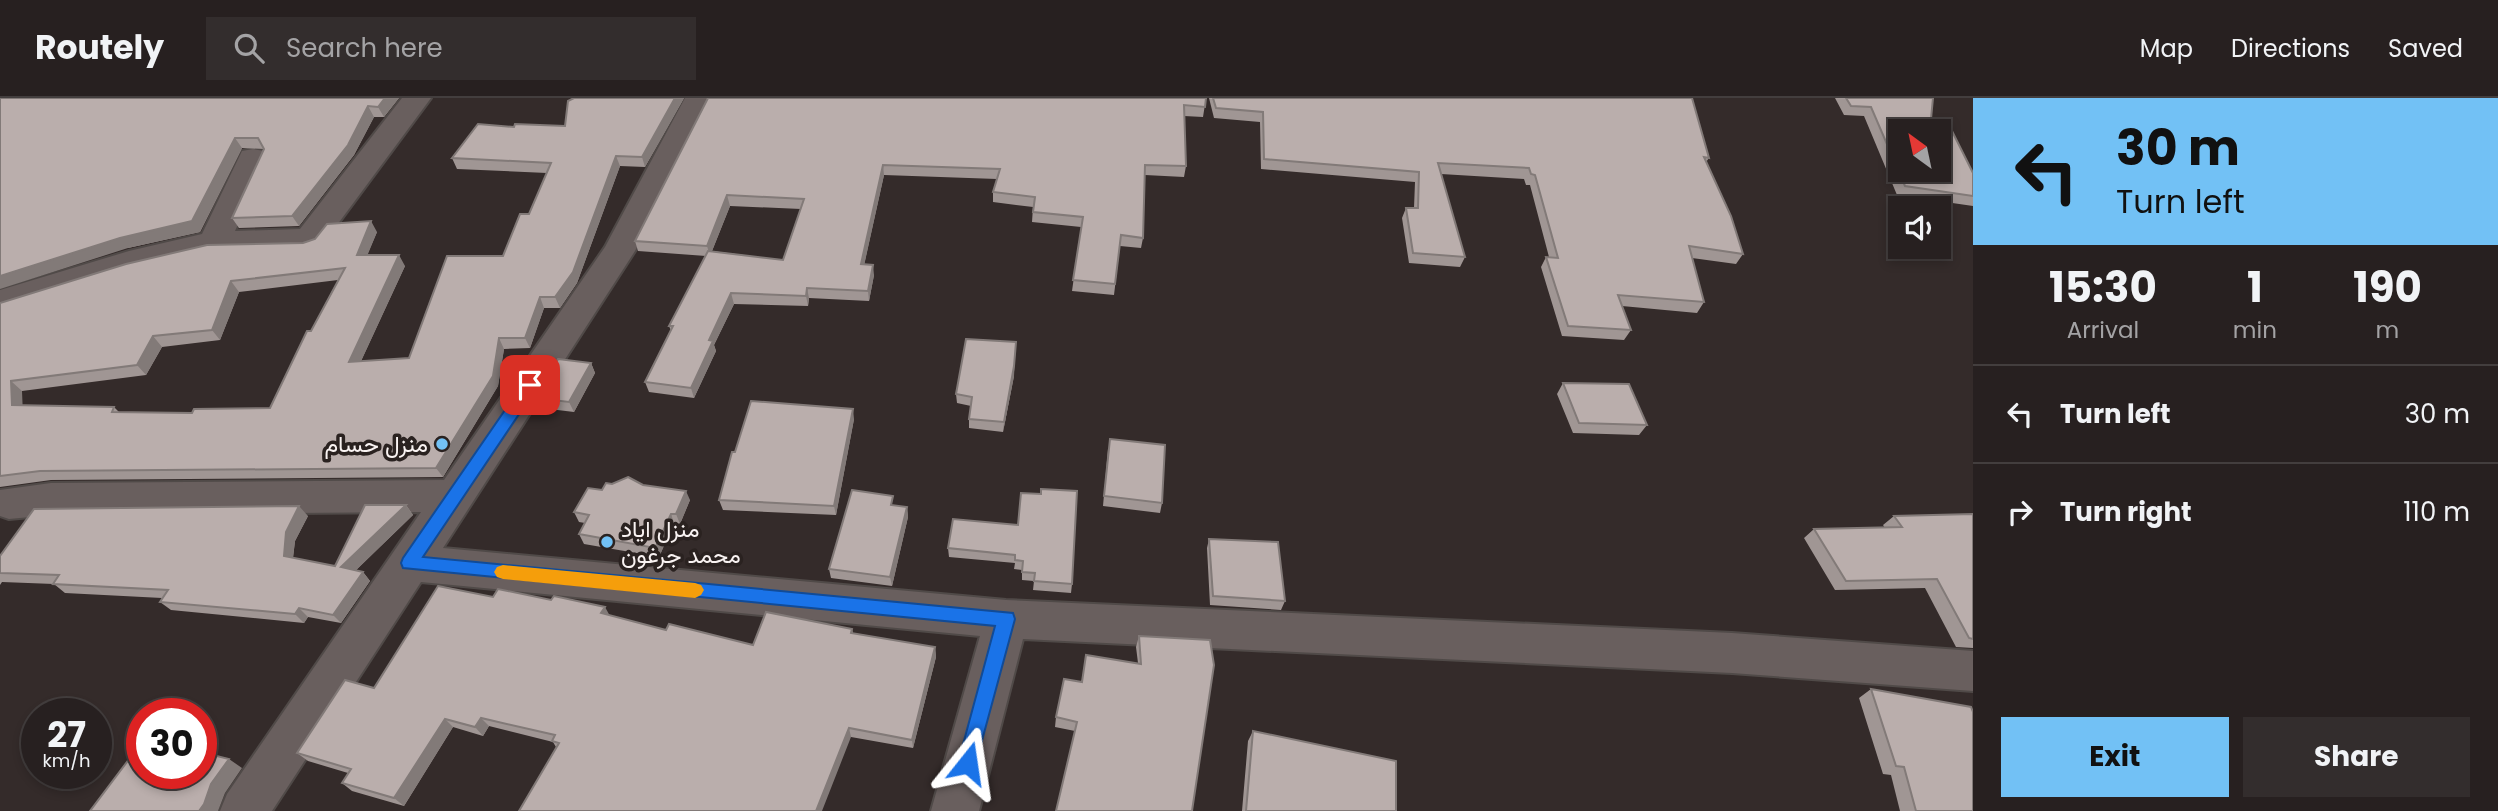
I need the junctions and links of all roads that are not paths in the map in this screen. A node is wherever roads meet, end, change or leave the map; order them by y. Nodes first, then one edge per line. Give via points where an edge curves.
1 (417, 98) edge
2 (699, 98) edge
3 (253, 158) dead end
4 (214, 242) junction
5 (0, 302) edge
6 (456, 496) junction
7 (9, 503) dead end
8 (409, 563) junction
9 (1006, 619) junction
10 (1973, 671) edge
11 (244, 811) edge
12 (955, 811) edge

1 - 4 street via 309,240
2 - 6 street via 620,251
3 - 4 street
4 - 5 street
6 - 7 street
6 - 8 street
8 - 9 street
8 - 11 street
9 - 10 street via 1732,653
9 - 12 street

